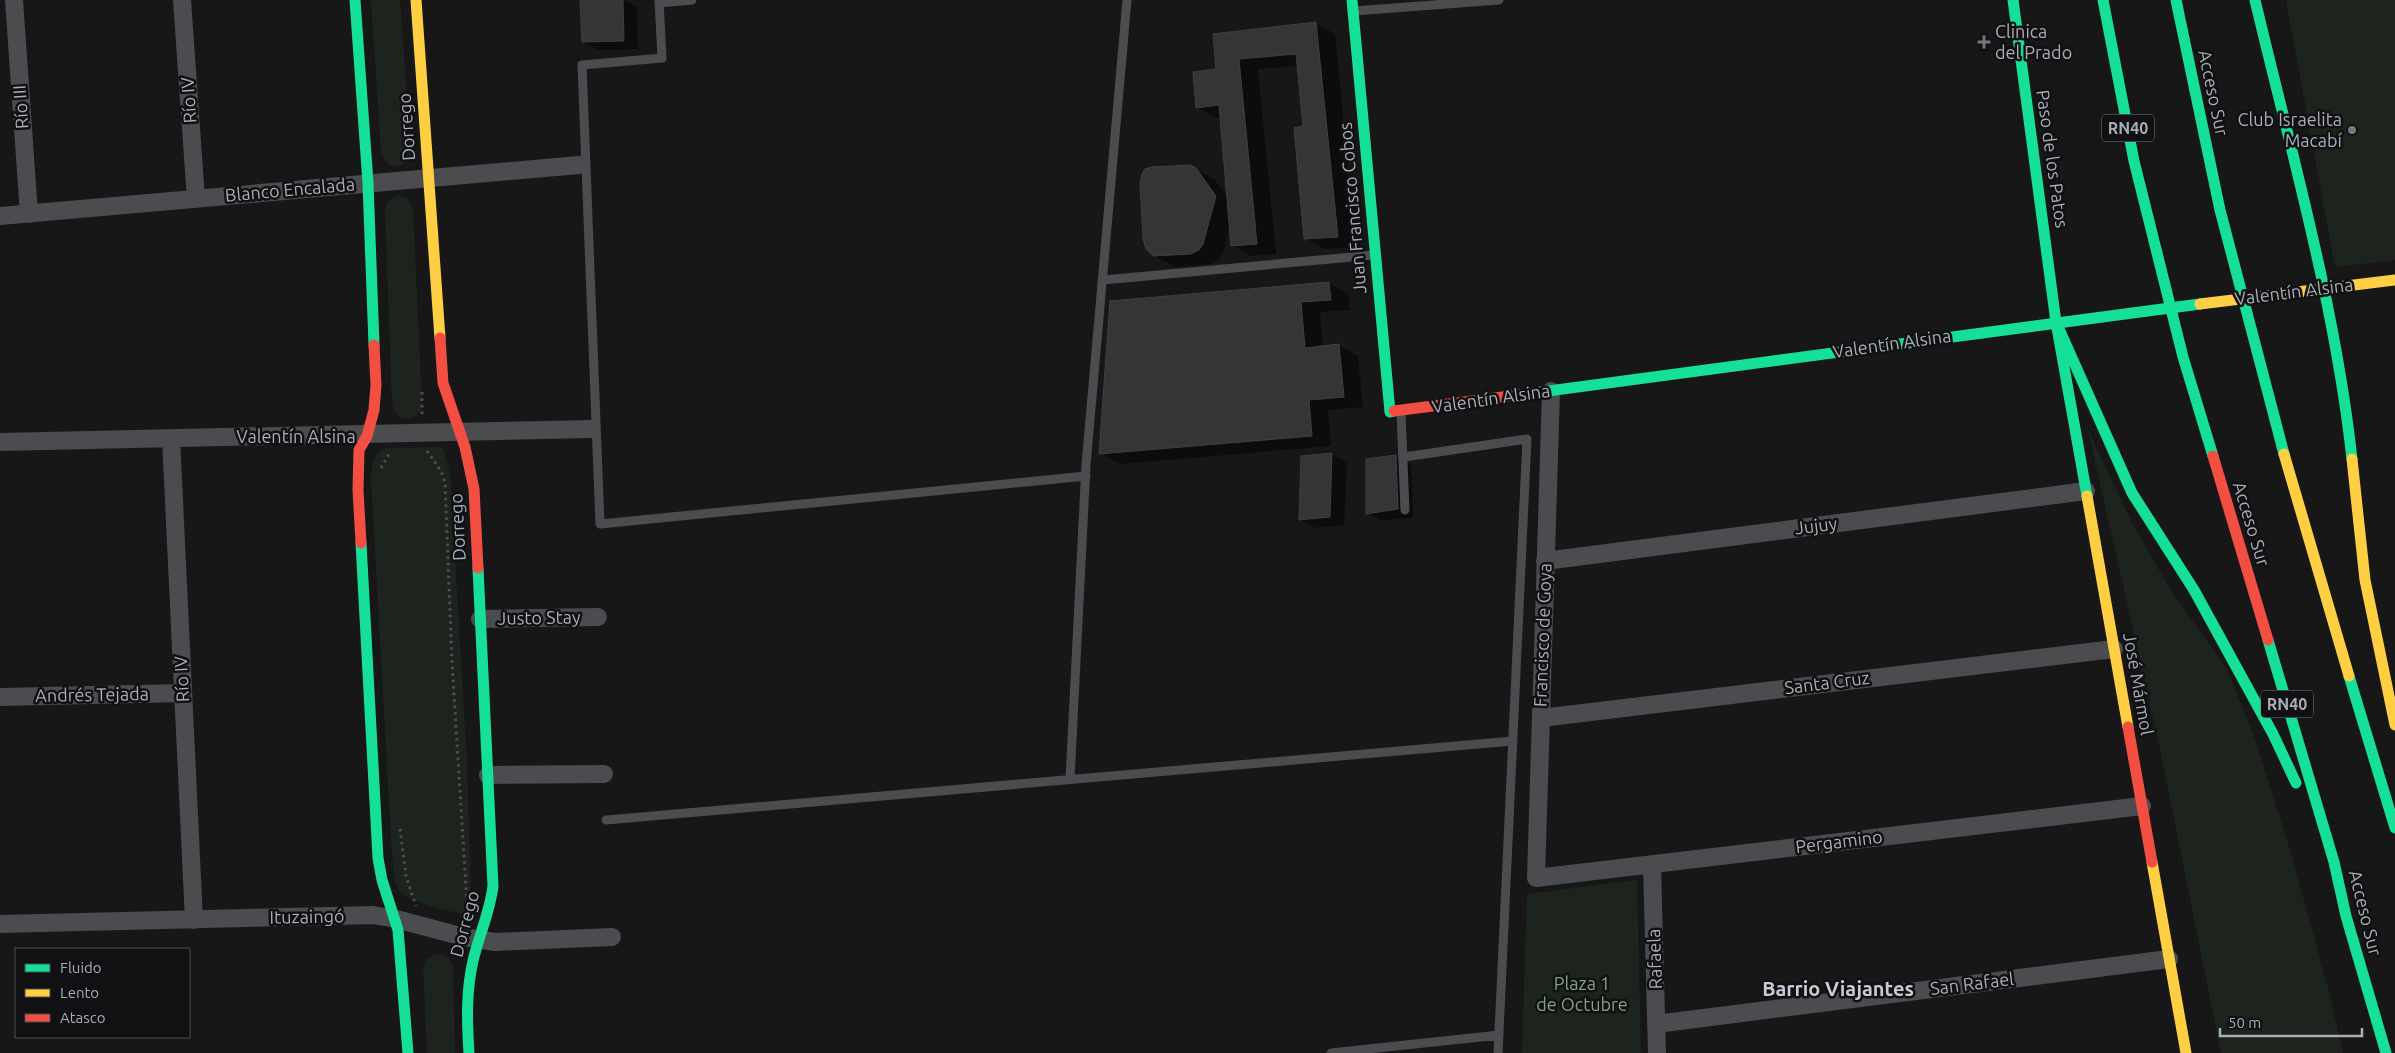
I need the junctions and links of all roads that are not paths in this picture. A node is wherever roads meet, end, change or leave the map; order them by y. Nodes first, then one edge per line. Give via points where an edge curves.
1 (14, 0) edge
2 (182, 0) edge
3 (355, 0) edge
4 (416, 0) edge
5 (692, 0) edge
6 (1127, 0) edge
7 (1499, 0) edge
8 (2013, 0) edge
9 (2103, 0) edge
10 (2176, 0) edge
11 (2255, 0) edge
12 (659, 1) edge
13 (1353, 6) edge
14 (580, 165) dead end
15 (428, 178) junction
16 (368, 183) junction
17 (196, 199) junction
18 (28, 214) junction
19 (0, 216) edge
20 (1375, 255) junction
21 (1103, 280) junction
22 (2395, 280) edge
23 (2323, 288) junction
24 (2056, 322) junction
25 (1551, 391) junction
26 (1395, 411) junction
27 (591, 429) dead end
28 (460, 434) junction
29 (367, 436) junction
30 (171, 438) junction
31 (0, 442) edge
32 (1404, 457) junction
33 (1086, 476) junction
34 (2086, 491) junction
35 (1405, 510) dead end
36 (1545, 561) junction
37 (598, 617) dead end
38 (480, 619) junction
39 (2114, 649) junction
40 (183, 693) junction
41 (0, 697) edge
42 (1541, 718) junction
43 (2395, 725) edge
44 (1513, 741) junction
45 (604, 774) dead end
46 (488, 775) junction
47 (1070, 779) junction
48 (2142, 806) junction
49 (606, 820) dead end
50 (2395, 828) edge
51 (2334, 862) junction
52 (1652, 865) junction
53 (1536, 878) joint
54 (2346, 916) junction
55 (396, 919) junction
56 (194, 920) junction
57 (0, 924) edge
58 (472, 938) junction
59 (612, 938) dead end
60 (2169, 959) junction
61 (2362, 1014) dead end
62 (1656, 1024) junction
63 (1499, 1035) junction
64 (408, 1053) edge
65 (469, 1053) edge
66 (1331, 1053) edge
67 (1498, 1053) edge
68 (1657, 1053) edge
69 (2186, 1053) edge
70 (2386, 1053) edge

1 - 18 street, Río III
2 - 17 street, Río IV
3 - 16 main road
4 - 15 main road, Dorrego
5 - 12 lane
6 - 21 lane
7 - 13 lane
8 - 24 main road, Paso de los Patos
9 - 51 main road, Acceso Sur / RN40 via 2134,161 2183,357
10 - 50 main road, Acceso Sur via 2253,342
11 - 23 main road
12 - 33 lane via 662,58 582,65 600,524
13 - 20 main road, Juan Francisco Cobos
14 - 15 street, Blanco Encalada
15 - 16 street, Blanco Encalada
15 - 28 main road, Dorrego via 443,383
16 - 17 street, Blanco Encalada
16 - 29 main road via 376,384
17 - 18 street, Blanco Encalada
18 - 19 street, Blanco Encalada
20 - 21 lane
20 - 26 main road, Juan Francisco Cobos
21 - 33 lane
22 - 23 main road, Valentín Alsina
23 - 24 main road, Valentín Alsina
23 - 43 main road via 2345,398 2365,580
24 - 25 main road, Valentín Alsina
24 - 34 main road, José Mármol
24 - 51 main road via 2132,492 2194,590 2234,662 2273,734
25 - 26 main road, Valentín Alsina
25 - 36 street, Francisco de Goya
26 - 32 lane
27 - 28 street, Valentín Alsina
28 - 29 street, Valentín Alsina
28 - 38 main road, Dorrego via 474,489
29 - 30 street, Valentín Alsina
29 - 55 main road via 359,450 357,470 378,858
30 - 31 street, Valentín Alsina
30 - 40 street, Río IV
32 - 35 lane
32 - 44 lane via 1527,439
33 - 47 lane
34 - 36 street, Jujuy
34 - 39 main road, José Mármol
36 - 42 street, Francisco de Goya
37 - 38 street, Justo Stay
38 - 46 main road, Dorrego
39 - 42 street, Santa Cruz
39 - 48 main road, José Mármol
40 - 41 street, Andrés Tejada
40 - 56 street, Río IV
42 - 53 street, Francisco de Goya
44 - 47 lane
44 - 63 lane
45 - 46 street
46 - 58 main road, Dorrego via 493,886 491,903
47 - 49 lane
48 - 52 street, Pergamino
48 - 60 main road, José Mármol
51 - 54 main road, Acceso Sur / RN40
52 - 53 street, Pergamino
52 - 62 street, Rafaela
54 - 61 main road
54 - 70 main road, Acceso Sur / RN40
55 - 56 street, Ituzaingó via 373,916
55 - 58 street, Ituzaingó
55 - 64 main road
56 - 57 street, Ituzaingó
58 - 59 street, Ituzaingó via 505,942
58 - 65 main road, Dorrego via 467,1012
60 - 62 street, San Rafael
60 - 69 main road, José Mármol
62 - 68 street, Rafaela
63 - 66 lane
63 - 67 lane

